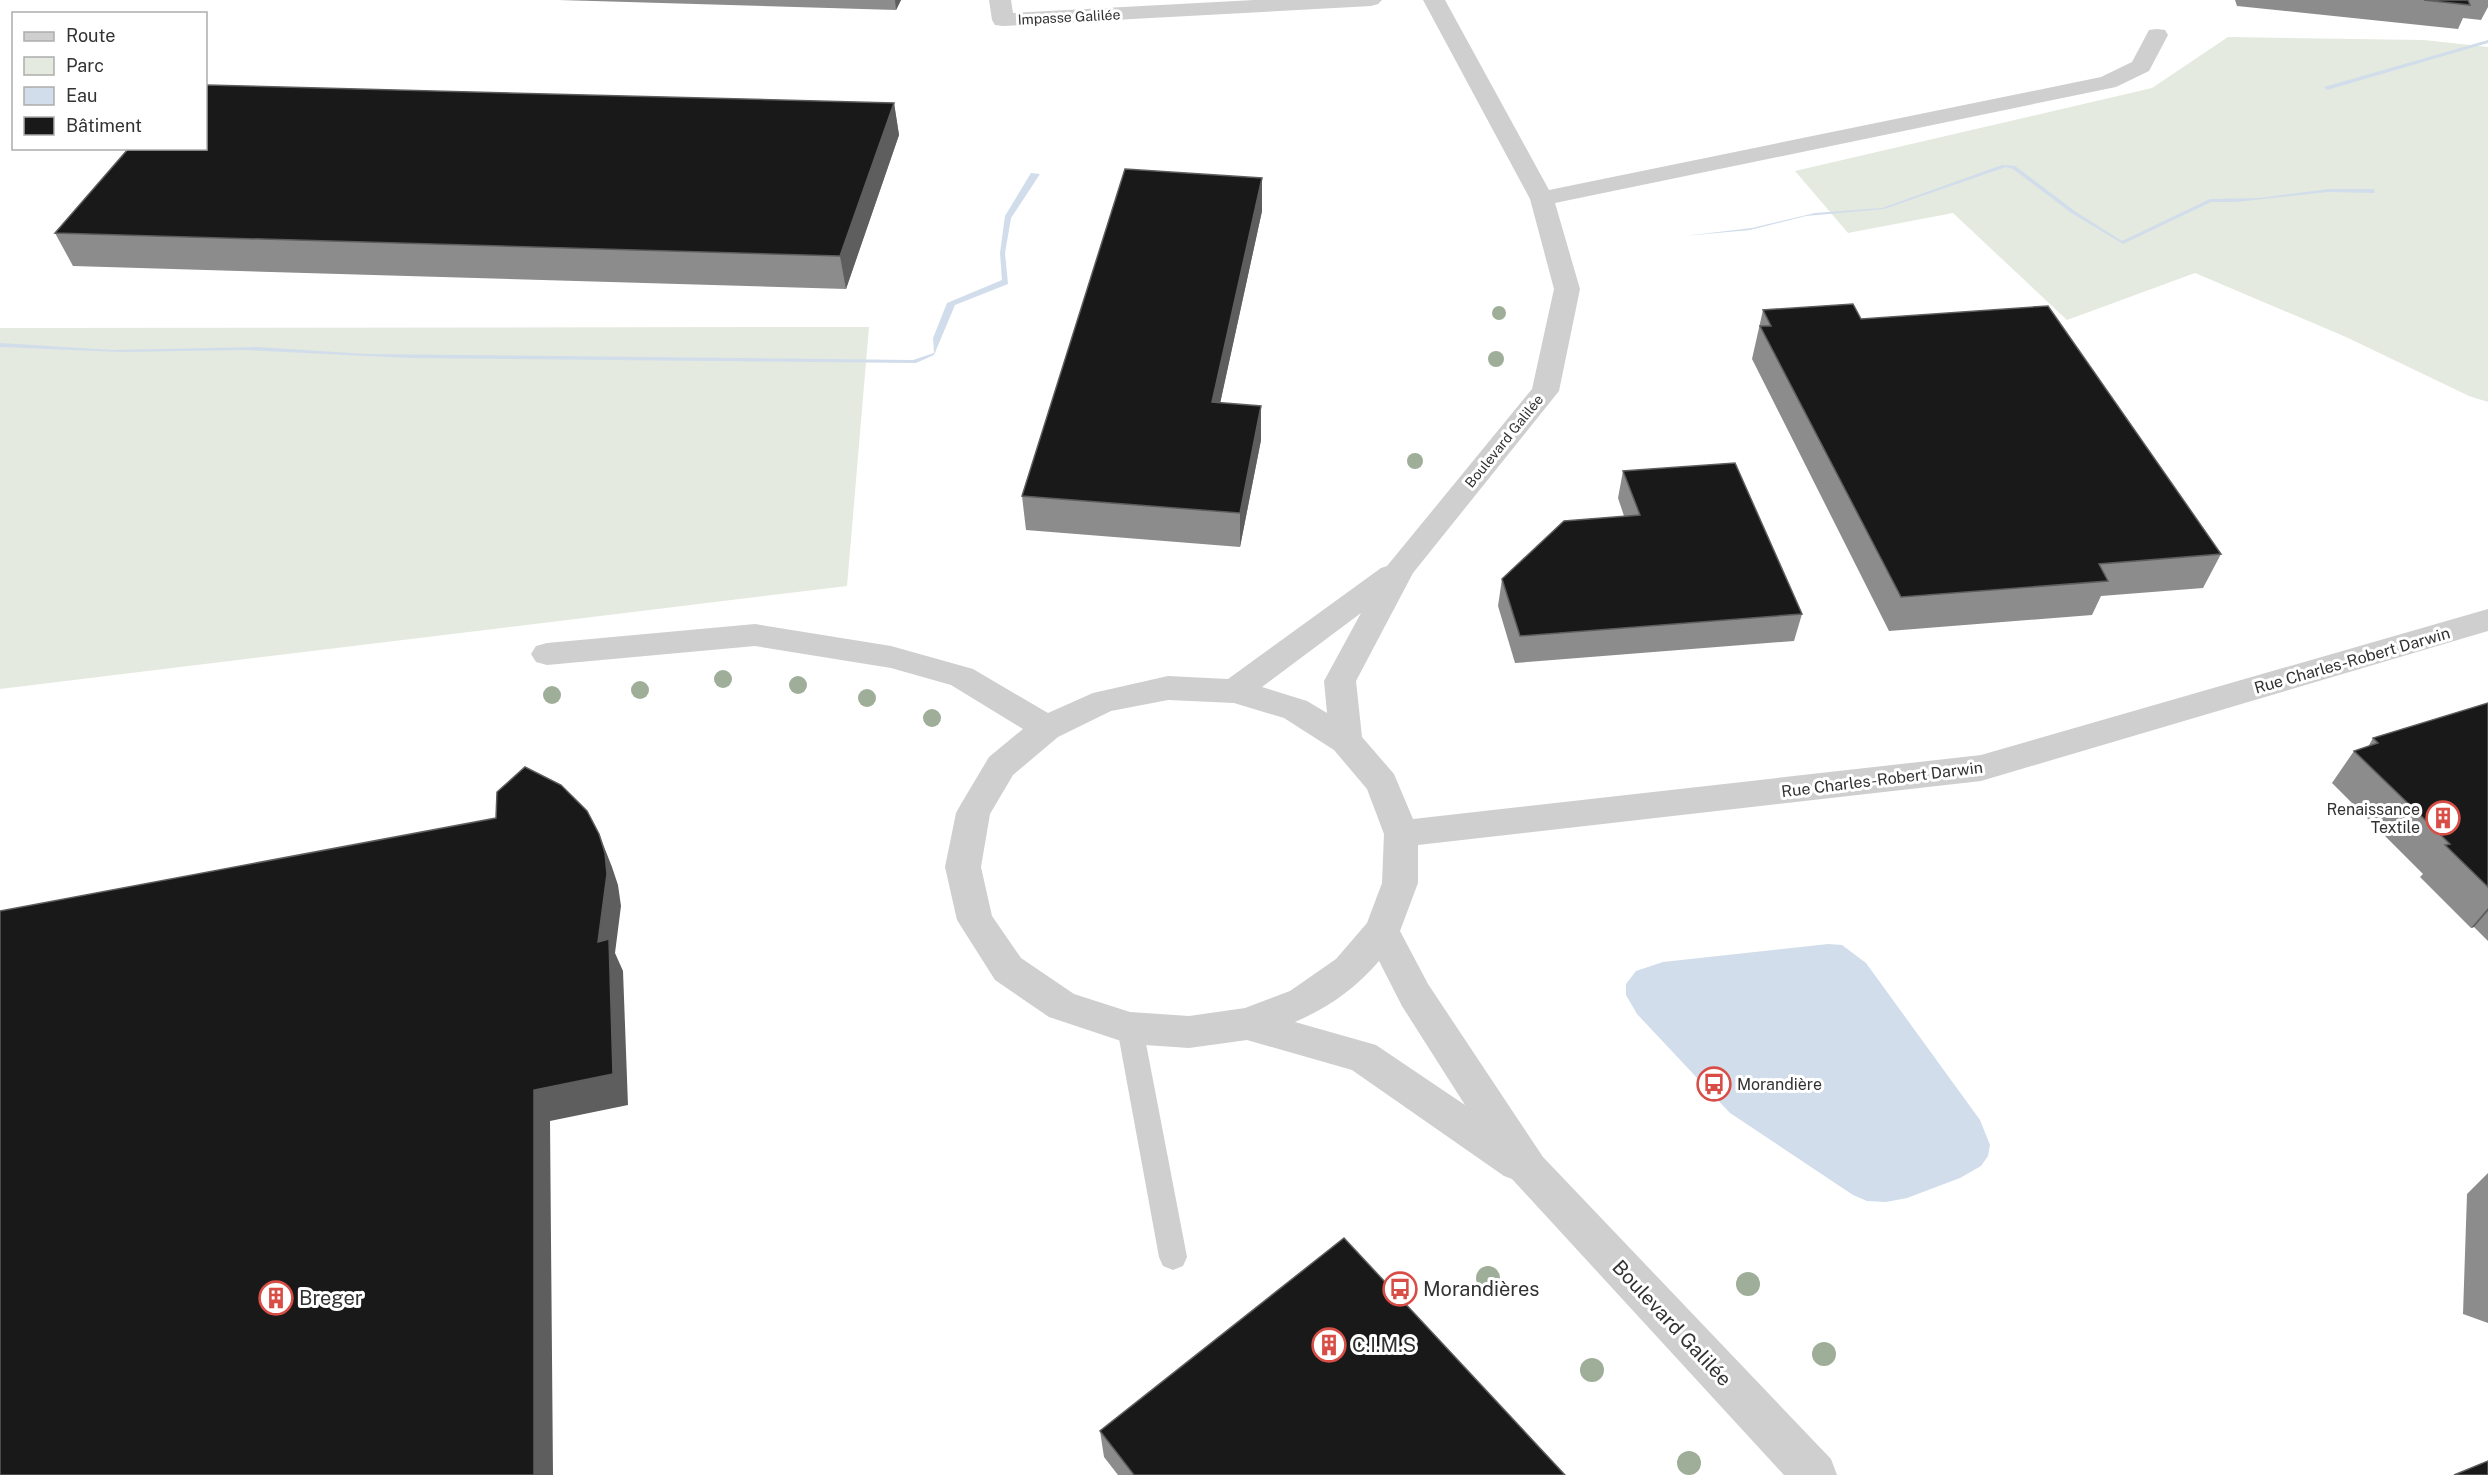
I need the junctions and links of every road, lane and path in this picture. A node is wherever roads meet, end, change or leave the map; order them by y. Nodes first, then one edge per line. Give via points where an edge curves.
1 (1000, 0) edge
2 (1371, 0) edge
3 (1434, 0) edge
4 (2157, 35) dead end
5 (1542, 199) junction
6 (1401, 568) junction
7 (2488, 621) edge
8 (547, 654) dead end
9 (1234, 691) junction
10 (1046, 728) junction
11 (1346, 741) junction
12 (1401, 834) junction
13 (1382, 931) junction
14 (1247, 1024) junction
15 (1130, 1028) junction
16 (1529, 1170) junction
17 (1173, 1257) dead end
18 (1815, 1475) edge

1 - 2 street, Impasse Galilée via 1002,20
3 - 5 street, Boulevard Galilée
4 - 5 street via 2141,66 2108,81
5 - 6 street, Boulevard Galilée via 1567,289 1545,391
6 - 9 street, Boulevard Galilée
6 - 11 street, Boulevard Galilée via 1340,681
7 - 12 street, Rue Charles-Robert Darwin via 1981,768
8 - 10 street via 755,635 891,657 962,677
9 - 10 street via 1168,688 1104,701
9 - 11 street via 1295,709
10 - 15 street via 1001,766 973,813 963,867 975,920 1008,969 1062,1006
11 - 12 street via 1382,783
12 - 13 street via 1400,883
13 - 14 street via 1349,970 1303,1002
13 - 16 street, Boulevard Galilée via 1414,995
14 - 15 street via 1189,1032
14 - 16 street, Boulevard Galilée via 1363,1057
15 - 17 lane
16 - 18 street, Boulevard Galilée

